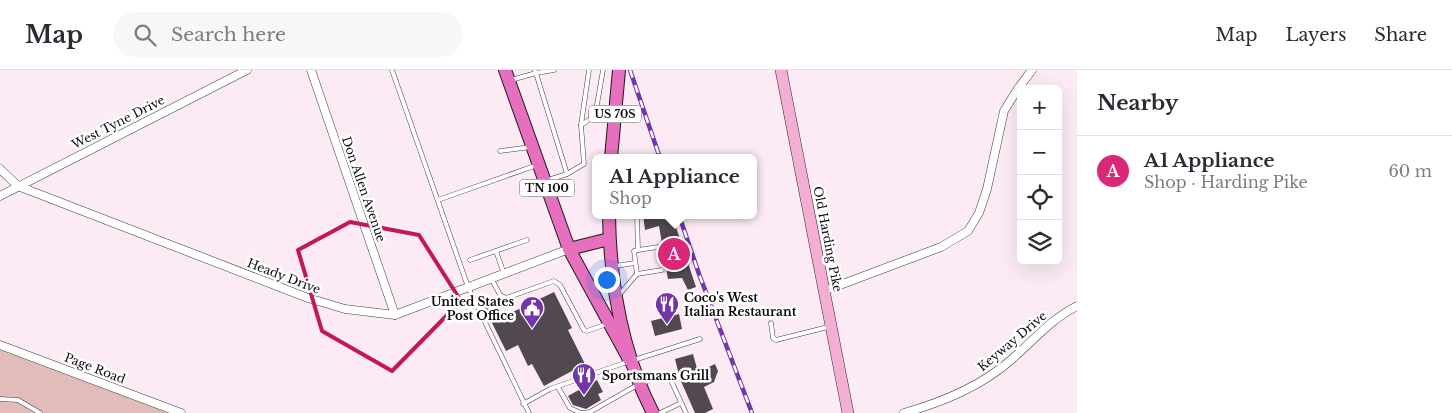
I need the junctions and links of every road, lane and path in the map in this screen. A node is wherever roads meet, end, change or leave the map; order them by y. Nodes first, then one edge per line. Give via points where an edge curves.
1 (247, 70) edge
2 (311, 70) edge
3 (392, 70) edge
4 (554, 70) edge
5 (589, 70) edge
6 (602, 70) edge
7 (619, 70) edge
8 (781, 70) edge
9 (1032, 70) edge
10 (536, 72) edge
11 (507, 75) edge
12 (581, 124) junction
13 (533, 147) junction
14 (500, 151) dead end
15 (611, 154) edge
16 (539, 165) junction
17 (0, 169) edge
18 (567, 174) junction
19 (545, 180) junction
20 (18, 186) junction
21 (0, 196) edge
22 (438, 200) junction
23 (609, 219) edge
24 (637, 219) edge
25 (609, 239) junction
26 (527, 240) dead end
27 (658, 247) dead end
28 (569, 249) junction
29 (638, 250) junction
30 (496, 251) junction
31 (470, 260) dead end
32 (636, 263) junction
33 (612, 266) junction
34 (662, 270) dead end
35 (504, 274) junction
36 (637, 274) junction
37 (491, 278) junction
38 (468, 287) junction
39 (824, 292) junction
40 (616, 298) junction
41 (1077, 306) edge
42 (395, 314) junction
43 (610, 323) junction
44 (771, 323) dead end
45 (831, 327) junction
46 (700, 338) dead end
47 (0, 345) edge
48 (630, 361) junction
49 (639, 384) junction
50 (558, 387) junction
51 (0, 399) edge
52 (681, 403) junction
53 (523, 404) junction
54 (40, 413) edge
55 (182, 413) edge
56 (529, 413) edge
57 (582, 413) edge
58 (653, 413) edge
59 (660, 413) edge
60 (686, 413) edge
61 (848, 413) edge
62 (904, 413) edge

1 - 20 street, West Tyne Drive
2 - 42 street, Don Allen Avenue
3 - 22 lane
4 - 10 lane
5 - 12 lane
6 - 12 lane via 595,116
7 - 15 main road, US 70S
8 - 39 street, Old Harding Pike
9 - 39 street via 1004,111 987,188 979,213 968,231 942,247
10 - 11 lane
10 - 18 lane
11 - 13 main road, TN 100
12 - 18 lane via 584,164
13 - 14 lane
13 - 16 main road, TN 100
16 - 19 main road, TN 100
16 - 22 lane
17 - 20 street, Heady Drive
18 - 19 lane
19 - 28 main road, TN 100
20 - 21 street, West Tyne Drive
20 - 42 street, Heady Drive via 327,305
22 - 38 lane
23 - 25 main road
24 - 29 lane
25 - 28 main road
25 - 33 main road
26 - 30 lane
27 - 29 lane
28 - 35 street, Heady Drive
28 - 43 main road, TN 100
29 - 32 lane via 634,251
30 - 31 lane
30 - 35 lane
32 - 33 lane
32 - 36 lane
33 - 40 main road
34 - 36 lane
35 - 37 street, Heady Drive
36 - 40 lane
37 - 38 street, Heady Drive
37 - 43 lane via 500,295 506,298 554,281 560,285 584,330
38 - 42 street, Heady Drive
38 - 53 lane
39 - 45 street, Old Harding Pike
40 - 48 main road
41 - 62 street, Keyway Drive via 1062,313 986,379 933,405
43 - 48 main road, TN 100
44 - 45 lane via 776,340
45 - 61 street, Old Harding Pike
46 - 48 lane
47 - 55 street, Page Road
48 - 49 main road
48 - 50 lane
49 - 52 lane via 668,374
49 - 57 lane via 590,412
49 - 58 main road
50 - 53 lane
50 - 57 lane via 570,408
51 - 54 lane via 18,400
52 - 59 lane
52 - 60 lane
53 - 56 lane

